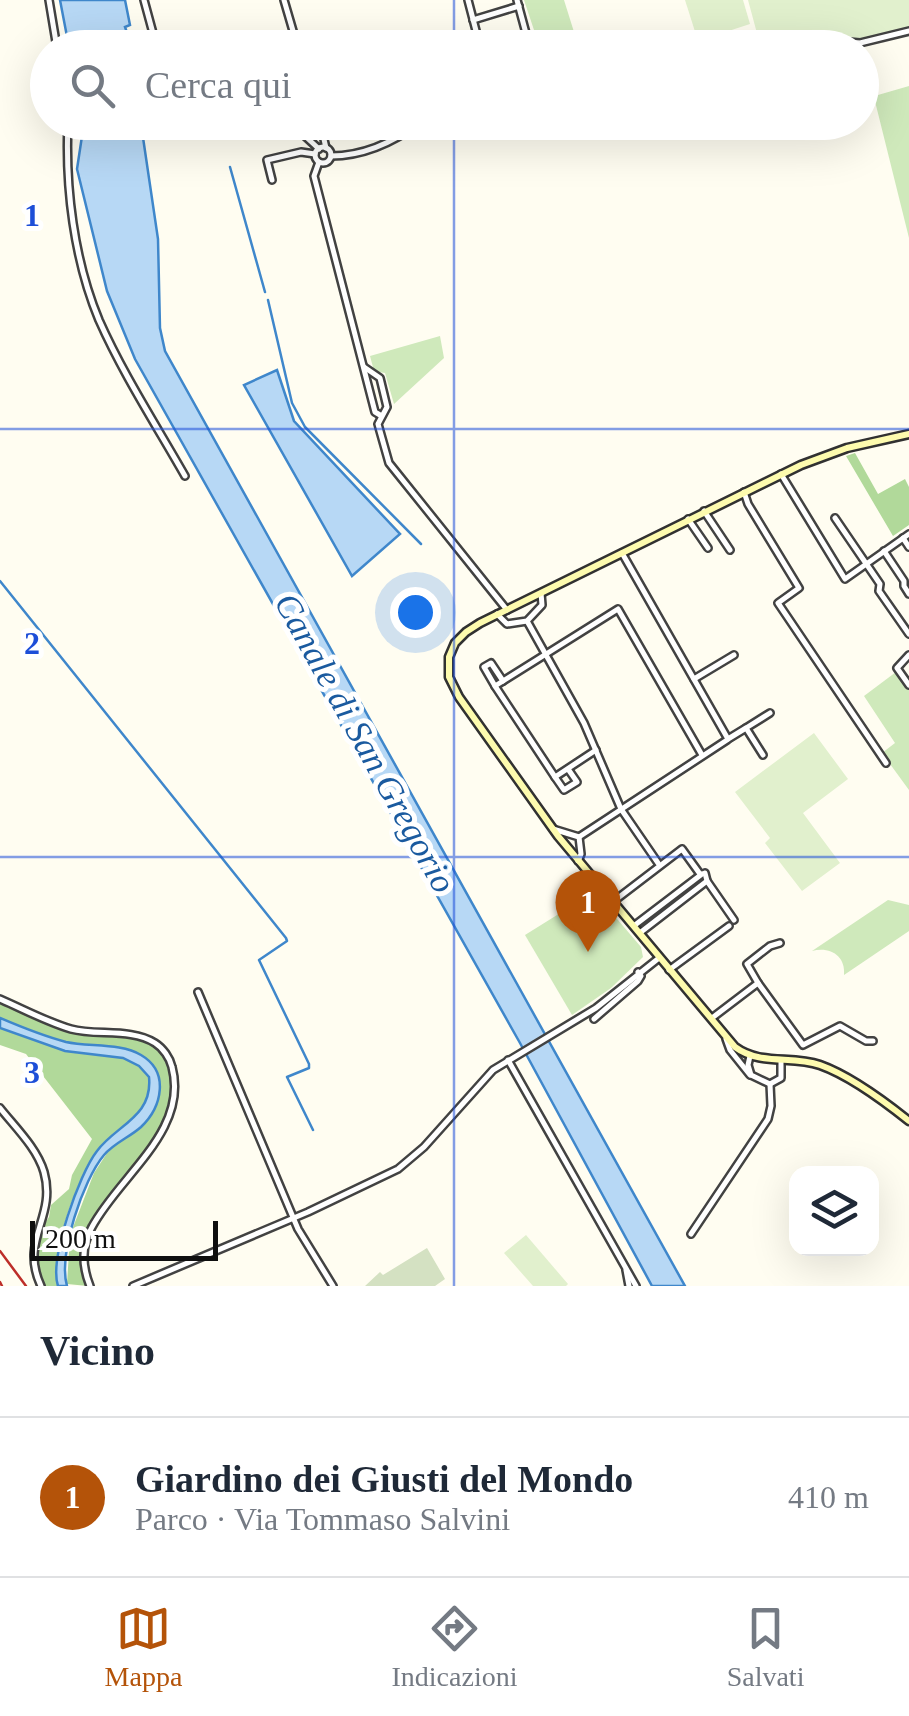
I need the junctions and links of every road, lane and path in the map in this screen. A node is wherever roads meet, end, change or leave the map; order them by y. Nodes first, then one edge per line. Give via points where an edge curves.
1 (48, 0) edge
2 (144, 0) edge
3 (284, 0) edge
4 (468, 0) edge
5 (518, 3) edge
6 (473, 20) junction
7 (54, 30) edge
8 (152, 30) edge
9 (293, 30) edge
10 (476, 30) edge
11 (525, 30) edge
12 (909, 31) edge
13 (879, 38) edge
14 (68, 140) edge
15 (309, 140) edge
16 (320, 140) edge
17 (392, 140) edge
18 (320, 150) junction
19 (331, 156) junction
20 (319, 162) junction
21 (272, 180) dead end
22 (366, 372) junction
23 (379, 418) junction
24 (909, 434) edge
25 (781, 474) junction
26 (185, 476) dead end
27 (744, 492) junction
28 (704, 511) junction
29 (834, 518) dead end
30 (688, 519) junction
31 (906, 536) edge
32 (909, 547) edge
33 (708, 548) dead end
34 (730, 550) dead end
35 (622, 552) junction
36 (884, 552) junction
37 (866, 564) junction
38 (541, 593) junction
39 (909, 594) edge
40 (507, 610) junction
41 (497, 614) junction
42 (527, 622) junction
43 (909, 634) edge
44 (544, 653) junction
45 (734, 656) dead end
46 (909, 656) edge
47 (694, 680) junction
48 (503, 681) junction
49 (909, 685) edge
50 (495, 686) junction
51 (770, 713) dead end
52 (746, 728) junction
53 (728, 739) junction
54 (596, 750) junction
55 (763, 754) dead end
56 (702, 756) junction
57 (886, 763) dead end
58 (568, 769) junction
59 (555, 777) junction
60 (621, 809) junction
61 (553, 829) junction
62 (579, 838) junction
63 (578, 860) junction
64 (658, 863) dead end
65 (700, 874) junction
66 (707, 881) junction
67 (614, 901) junction
68 (638, 929) junction
69 (780, 943) dead end
70 (658, 958) junction
71 (670, 970) junction
72 (638, 972) junction
73 (758, 982) junction
74 (198, 992) dead end
75 (0, 999) edge
76 (594, 1018) dead end
77 (712, 1018) junction
78 (726, 1036) junction
79 (873, 1041) dead end
80 (750, 1056) junction
81 (511, 1059) junction
82 (781, 1060) junction
83 (754, 1077) junction
84 (770, 1084) junction
85 (0, 1108) edge
86 (909, 1121) edge
87 (293, 1218) junction
88 (692, 1234) dead end
89 (41, 1286) edge
90 (90, 1286) edge
91 (133, 1286) edge
92 (333, 1286) edge
93 (633, 1286) edge

1 - 7 street
2 - 8 street
3 - 9 street
4 - 6 street
5 - 6 street
5 - 11 street
6 - 10 street
12 - 13 street
14 - 26 street via 69,184 94,306
15 - 18 street
16 - 18 street
17 - 19 street
18 - 19 street
18 - 20 street
18 - 21 street via 267,160
19 - 20 street
20 - 22 street via 314,176
22 - 23 street
22 - 23 street via 380,378 387,406
23 - 40 street via 389,463
24 - 25 street via 831,453
25 - 27 street
25 - 37 street via 845,579
27 - 28 street
27 - 57 street via 799,588 778,603
28 - 30 street
28 - 34 street
29 - 37 street
30 - 33 street
30 - 35 street
31 - 32 street
31 - 36 street
35 - 38 street
35 - 47 street
36 - 37 street
36 - 39 street
37 - 43 street
38 - 40 street
38 - 42 street via 542,605
40 - 41 street
41 - 42 street via 507,624
41 - 61 street via 455,644 449,677
42 - 44 street
44 - 48 street
44 - 54 street
44 - 56 street via 618,609
45 - 47 street
46 - 49 street via 896,668
47 - 53 street
48 - 50 street
48 - 50 street via 491,663 484,667
50 - 59 street
51 - 52 street
52 - 53 street
52 - 55 street
53 - 56 street
54 - 58 street
54 - 60 street
56 - 60 street
58 - 59 street
58 - 59 street via 576,782 564,790
60 - 62 street
60 - 64 street
61 - 62 street
61 - 63 street
62 - 63 street
63 - 67 street
65 - 66 street
65 - 67 street via 682,849
65 - 68 street
66 - 68 street
66 - 71 street via 732,923
67 - 68 street
68 - 70 street
69 - 73 street via 746,964
70 - 71 street
70 - 72 street
71 - 77 street
72 - 76 street via 638,980
72 - 81 street via 596,1008
73 - 77 street
73 - 79 street via 803,1045 840,1026
74 - 87 street
75 - 90 street via 71,1029 155,1043 170,1058 176,1084 171,1114 91,1228 83,1254
77 - 78 street
78 - 80 street
78 - 83 street via 740,1066
80 - 82 street
80 - 83 street
81 - 87 street via 482,1080 410,1160
81 - 93 street
82 - 84 street via 781,1078
82 - 86 street via 828,1068
83 - 84 street
84 - 88 street via 768,1118
85 - 89 street via 45,1177 44,1215 32,1250
87 - 91 street
87 - 92 street

